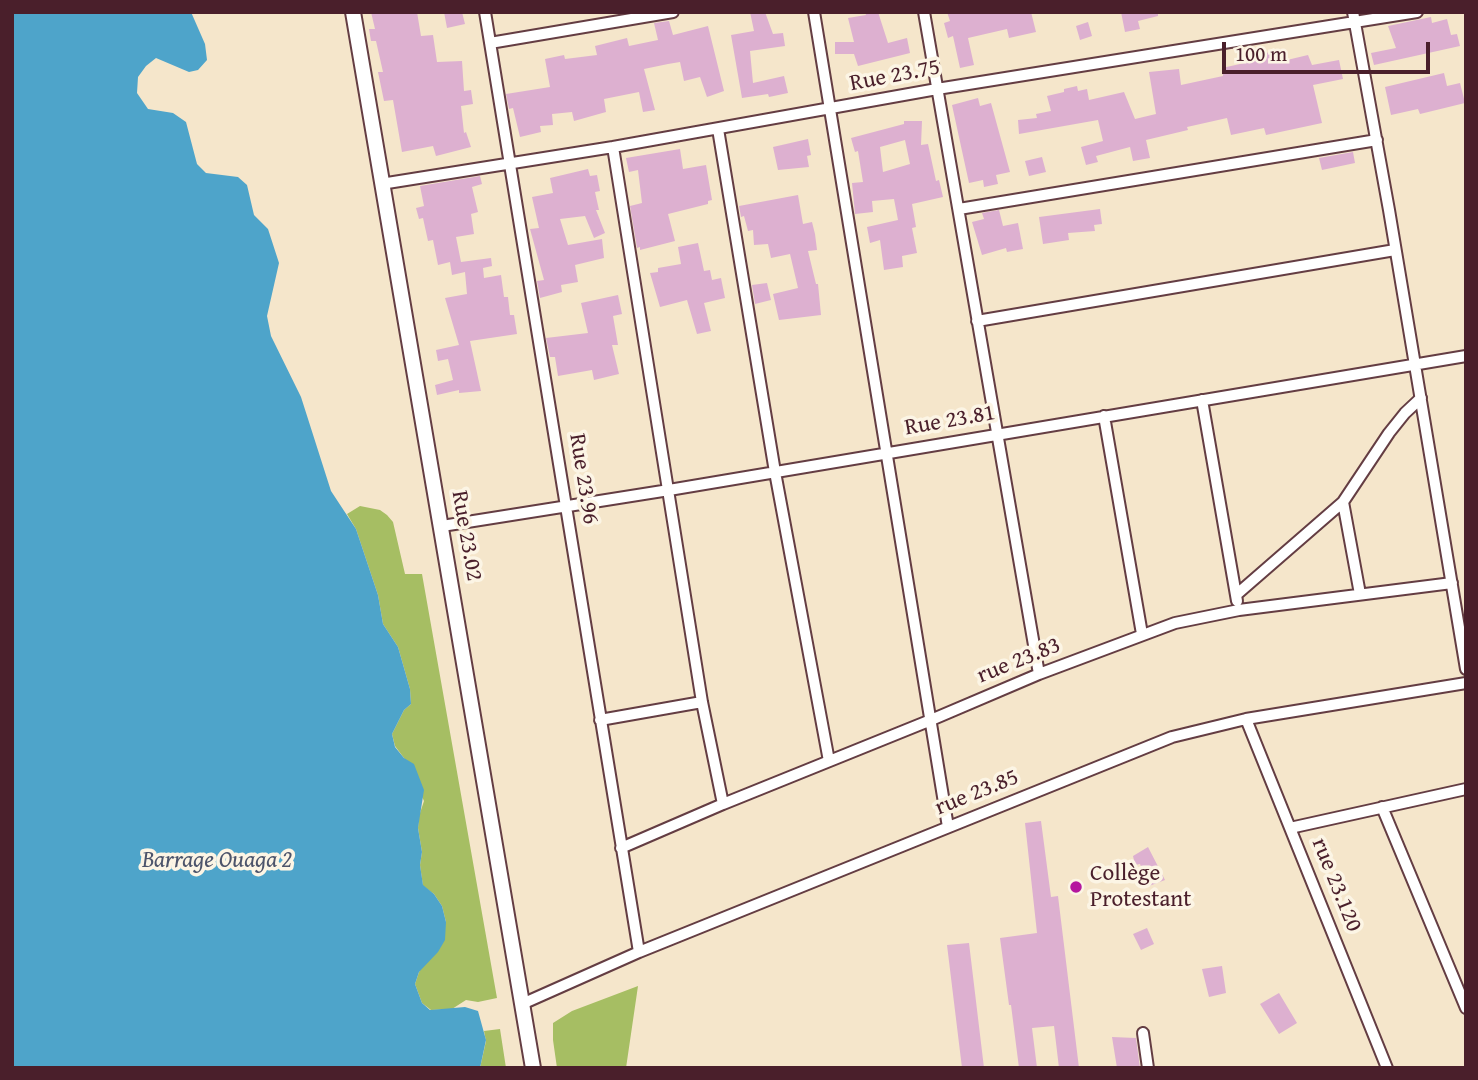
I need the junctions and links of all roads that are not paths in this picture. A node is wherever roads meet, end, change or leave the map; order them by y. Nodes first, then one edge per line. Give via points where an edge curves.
1 (353, 12) edge
2 (485, 12) edge
3 (589, 12) edge
4 (673, 12) edge
5 (814, 12) edge
6 (924, 12) edge
7 (1417, 12) edge
8 (1354, 17) edge
9 (592, 25) junction
10 (490, 43) junction
11 (937, 89) junction
12 (830, 110) junction
13 (718, 129) junction
14 (1377, 140) junction
15 (613, 147) junction
16 (508, 164) junction
17 (381, 184) junction
18 (959, 209) junction
19 (1395, 250) junction
20 (977, 321) junction
21 (1466, 356) edge
22 (1415, 364) junction
23 (1421, 398) junction
24 (1202, 400) junction
25 (1104, 416) junction
26 (996, 435) junction
27 (888, 453) junction
28 (775, 472) junction
29 (669, 490) junction
30 (1343, 502) junction
31 (566, 505) junction
32 (442, 526) junction
33 (1452, 583) junction
34 (1360, 594) junction
35 (1236, 595) junction
36 (1239, 610) junction
37 (1142, 634) junction
38 (1466, 669) edge
39 (1039, 674) junction
40 (1466, 683) edge
41 (702, 702) junction
42 (1246, 719) junction
43 (600, 720) junction
44 (931, 720) junction
45 (829, 761) junction
46 (1466, 789) edge
47 (723, 804) junction
48 (1382, 807) junction
49 (948, 827) junction
50 (1290, 828) junction
51 (621, 848) junction
52 (639, 952) junction
53 (522, 1004) junction
54 (1466, 1008) edge
55 (1143, 1033) dead end
56 (533, 1068) edge
57 (1148, 1068) edge
58 (1387, 1068) edge

1 - 17 street, Rue 23.02
2 - 10 street, Rue 23.96
3 - 9 street
4 - 9 street
5 - 12 street
6 - 11 street
7 - 8 street, Rue 23.75
8 - 11 street, Rue 23.75
8 - 14 street
9 - 10 street
10 - 16 street, Rue 23.96
11 - 12 street, Rue 23.75
11 - 18 street
12 - 13 street, Rue 23.75
12 - 27 street
13 - 15 street, Rue 23.75
13 - 28 street
14 - 18 street
14 - 19 street
15 - 16 street, Rue 23.75
15 - 29 street
16 - 17 street, Rue 23.75
16 - 31 street, Rue 23.96
17 - 32 street, Rue 23.02
18 - 20 street
19 - 20 street
19 - 22 street
20 - 26 street
21 - 22 street, Rue 23.81
22 - 23 street
22 - 24 street, Rue 23.81
23 - 30 street via 1397,422
23 - 33 street
24 - 25 street, Rue 23.81
24 - 35 street
25 - 26 street, Rue 23.81
25 - 37 street
26 - 27 street, Rue 23.81
26 - 39 street
27 - 28 street, Rue 23.81
27 - 44 street
28 - 29 street, Rue 23.81
28 - 45 street
29 - 31 street, Rue 23.81
29 - 41 street
30 - 34 street
30 - 35 street
31 - 32 street, Rue 23.81
31 - 43 street, Rue 23.96
32 - 53 street, Rue 23.02
33 - 34 street, rue 23.83
33 - 38 street
34 - 36 street, rue 23.83
35 - 36 street
36 - 37 street, rue 23.83
37 - 39 street, rue 23.83
39 - 44 street, rue 23.83
40 - 42 street, rue 23.85
41 - 43 street
41 - 47 street
42 - 49 street, rue 23.85 via 1172,737
42 - 50 street, rue 23.120
43 - 51 street, Rue 23.96
44 - 45 street, rue 23.83
44 - 49 street
45 - 47 street, rue 23.83
46 - 48 street
47 - 51 street, rue 23.83
48 - 50 street
48 - 54 street
49 - 52 street, rue 23.85
50 - 58 street, rue 23.120
51 - 52 street, Rue 23.96
52 - 53 street, rue 23.85
53 - 56 street, Rue 23.02
55 - 57 street

